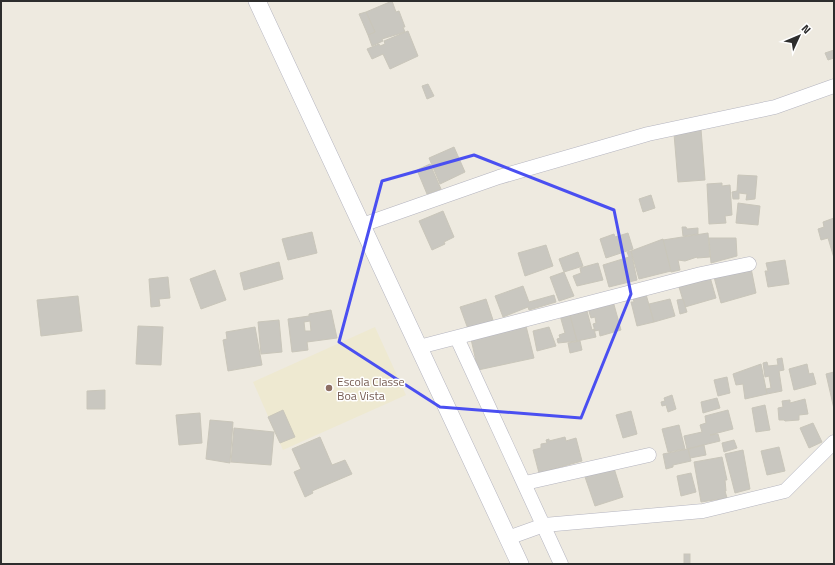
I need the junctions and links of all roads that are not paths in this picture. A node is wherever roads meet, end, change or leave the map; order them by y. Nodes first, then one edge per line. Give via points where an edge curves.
1 (257, 1) edge
2 (834, 86) edge
3 (362, 225) junction
4 (749, 264) dead end
5 (457, 338) junction
6 (419, 347) junction
7 (834, 442) edge
8 (649, 455) dead end
9 (525, 483) junction
10 (544, 525) junction
11 (508, 538) junction
12 (520, 564) edge
13 (561, 564) edge

1 - 3 street
2 - 3 street via 774,106 648,134 499,176
3 - 6 street
4 - 5 street via 701,274
5 - 6 street
5 - 9 street
6 - 11 street
7 - 10 street via 785,491 703,511
8 - 9 street
9 - 10 street
10 - 11 street
10 - 13 street
11 - 12 street

